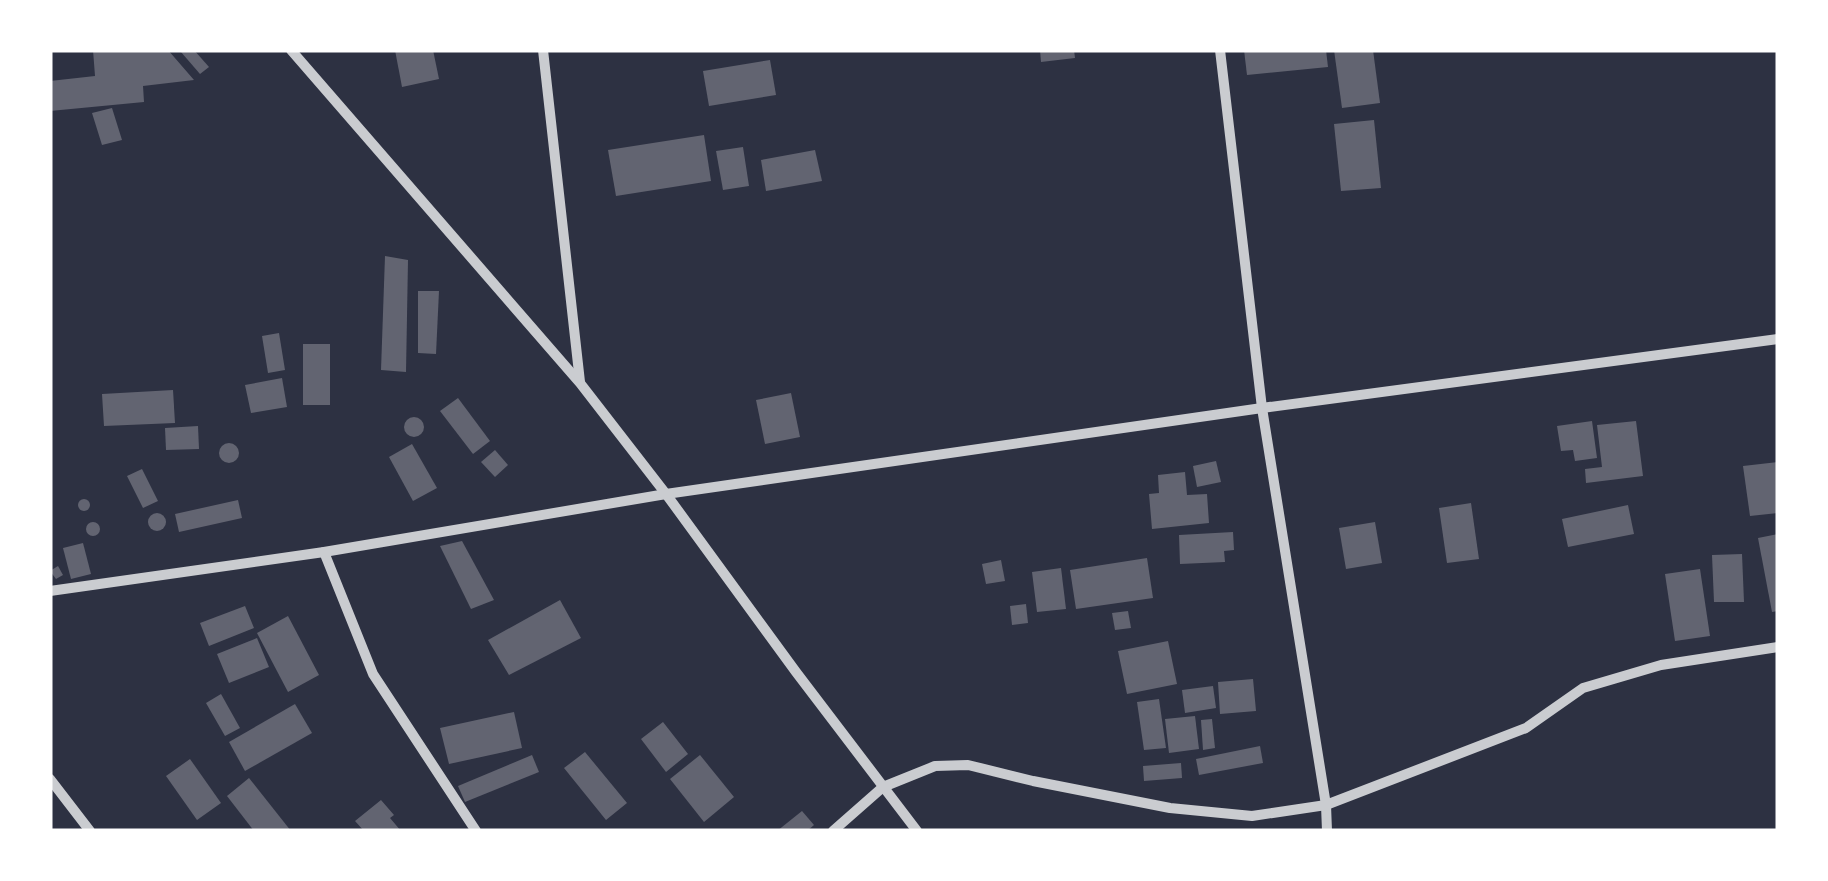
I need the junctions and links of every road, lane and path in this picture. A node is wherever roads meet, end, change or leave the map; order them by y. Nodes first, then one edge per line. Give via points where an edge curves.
1 (291, 50) edge
2 (543, 50) edge
3 (1220, 50) edge
4 (1778, 340) edge
5 (580, 383) junction
6 (1262, 408) junction
7 (666, 494) junction
8 (324, 552) junction
9 (50, 591) edge
10 (1778, 647) edge
11 (50, 780) edge
12 (883, 787) junction
13 (1326, 805) junction
14 (90, 831) edge
15 (476, 831) edge
16 (833, 831) edge
17 (917, 831) edge
18 (1327, 831) edge

1 - 5 street
2 - 5 street
3 - 6 street
4 - 6 street
5 - 7 street
6 - 7 street
6 - 13 street
7 - 8 street
7 - 12 street
8 - 9 street
8 - 15 street via 373,674
10 - 13 street via 1661,664 1584,688 1526,728
11 - 14 street
12 - 13 street via 935,766 968,765 1170,808 1252,816
12 - 16 street
12 - 17 street
13 - 18 street

